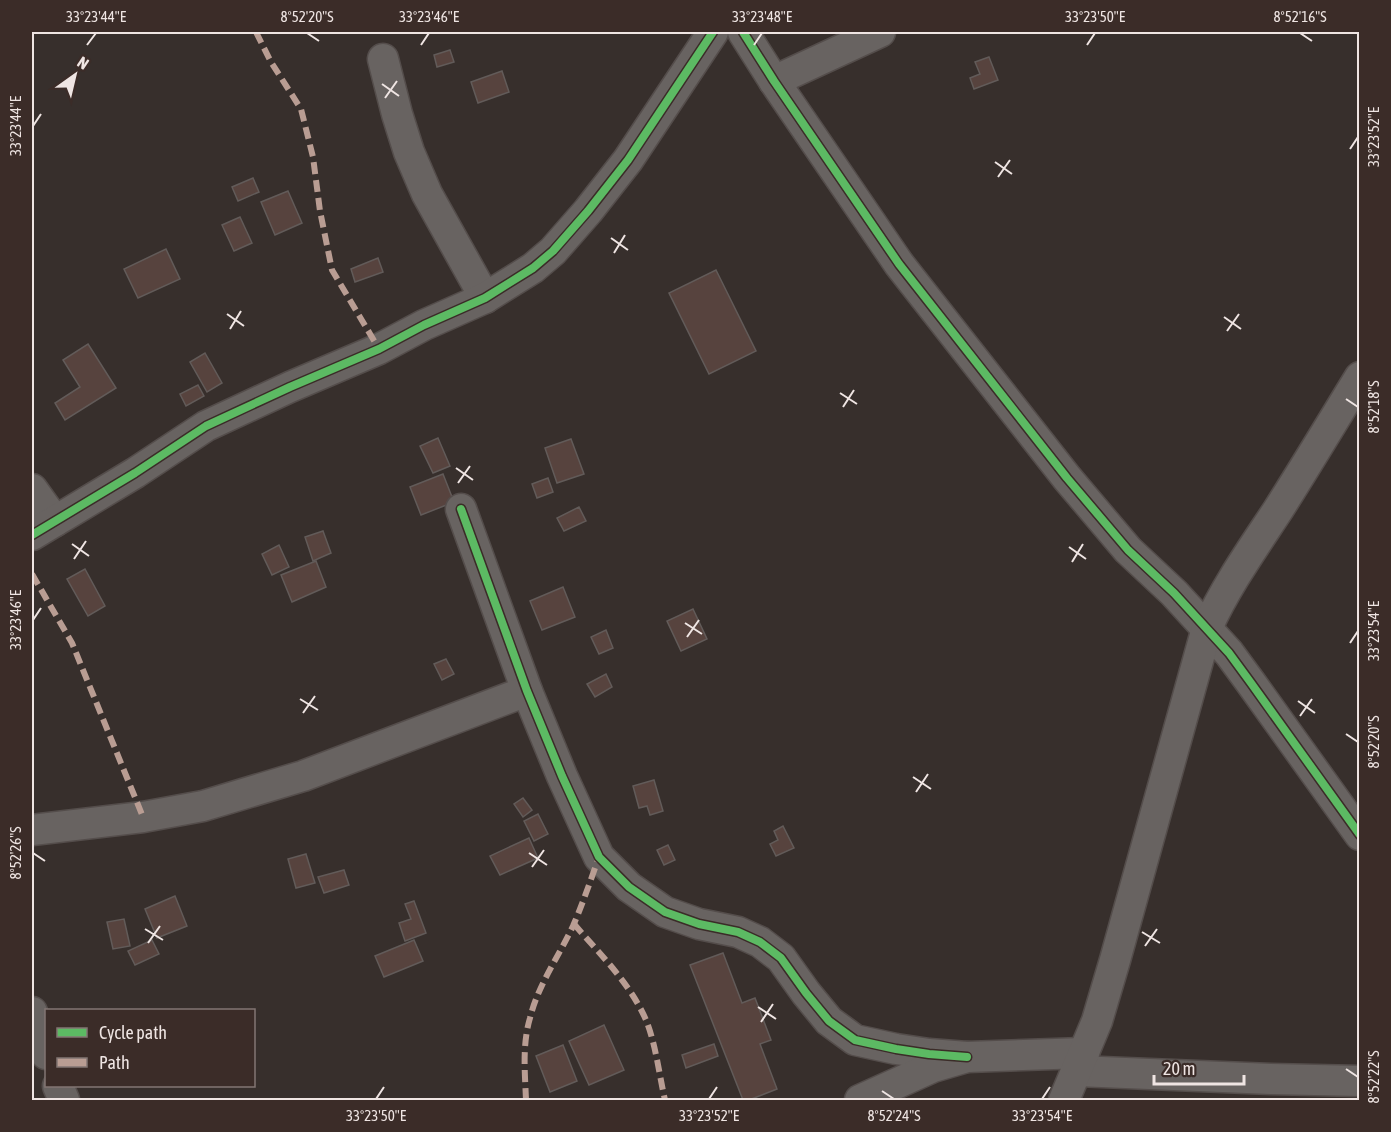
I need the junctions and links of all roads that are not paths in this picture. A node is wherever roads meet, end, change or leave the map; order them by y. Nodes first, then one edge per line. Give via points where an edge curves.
1 (713, 32) edge
2 (743, 32) edge
3 (880, 32) edge
4 (383, 59) dead end
5 (774, 81) junction
6 (485, 298) junction
7 (1359, 377) edge
8 (32, 489) edge
9 (461, 509) dead end
10 (43, 528) edge
11 (1207, 628) junction
12 (527, 691) junction
13 (32, 830) edge
14 (1359, 835) edge
15 (32, 1012) edge
16 (45, 1051) edge
17 (967, 1057) junction
18 (1080, 1062) junction
19 (1359, 1081) edge
20 (58, 1087) edge
21 (64, 1101) edge
22 (860, 1101) edge
23 (1064, 1101) edge

1 - 6 street via 628,160 588,211 533,268
2 - 5 street
3 - 5 street
4 - 6 street via 409,152 427,194
5 - 11 street via 899,264 1002,396 1128,550
6 - 10 street via 206,426
7 - 11 street
8 - 10 street
9 - 12 street
11 - 14 street
11 - 18 street via 1115,960
12 - 13 street via 303,776 203,806
12 - 17 street via 599,856 630,886 665,912 760,942 781,958 829,1021 855,1040
15 - 16 street
17 - 18 street
17 - 22 street via 933,1066
18 - 19 street via 1270,1079
18 - 23 street
20 - 21 street

